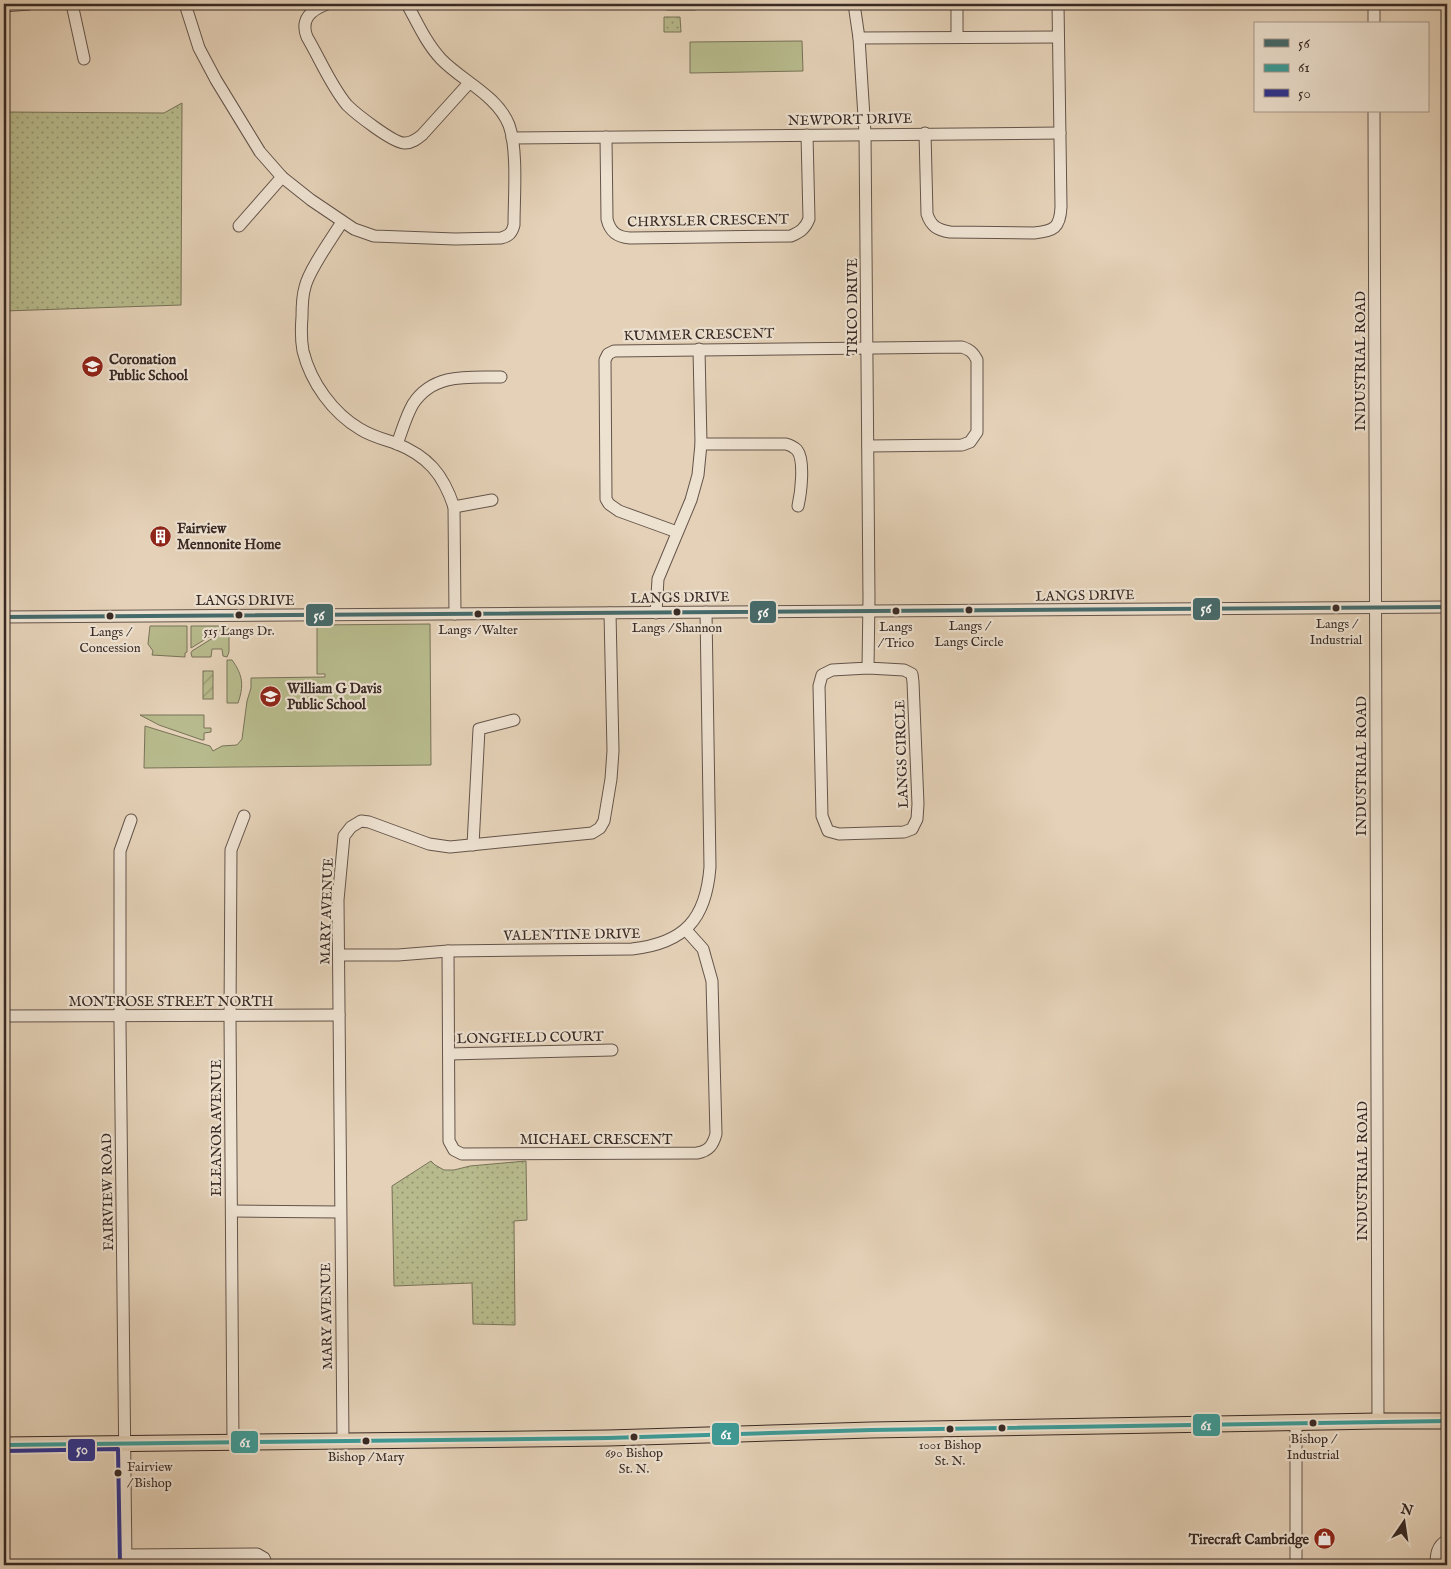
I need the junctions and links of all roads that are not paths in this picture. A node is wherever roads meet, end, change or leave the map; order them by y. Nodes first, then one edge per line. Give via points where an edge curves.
1 (30, 4) edge
2 (72, 4) edge
3 (185, 4) edge
4 (327, 4) edge
5 (406, 4) edge
6 (854, 4) edge
7 (957, 4) edge
8 (1058, 4) edge
9 (1374, 4) edge
10 (4, 6) edge
11 (1374, 22) edge
12 (957, 36) junction
13 (1058, 37) junction
14 (859, 38) junction
15 (84, 60) dead end
16 (469, 83) junction
17 (1374, 112) edge
18 (866, 133) junction
19 (925, 133) junction
20 (1060, 133) junction
21 (807, 135) junction
22 (606, 137) junction
23 (512, 138) junction
24 (282, 177) junction
25 (342, 222) junction
26 (239, 226) dead end
27 (867, 348) junction
28 (699, 349) junction
29 (501, 377) dead end
30 (397, 444) junction
31 (701, 444) junction
32 (868, 446) junction
33 (492, 500) dead end
34 (798, 506) dead end
35 (454, 507) junction
36 (677, 532) junction
37 (1376, 607) junction
38 (1447, 607) edge
39 (869, 611) junction
40 (706, 612) junction
41 (610, 613) junction
42 (656, 613) junction
43 (455, 614) junction
44 (4, 617) edge
45 (868, 668) junction
46 (514, 720) dead end
47 (244, 816) dead end
48 (131, 820) dead end
49 (473, 845) junction
50 (686, 930) junction
51 (448, 951) junction
52 (340, 955) junction
53 (339, 1015) junction
54 (4, 1016) edge
55 (120, 1017) junction
56 (230, 1017) junction
57 (612, 1050) dead end
58 (449, 1054) junction
59 (232, 1212) junction
60 (340, 1212) junction
61 (1378, 1421) junction
62 (1447, 1421) edge
63 (1296, 1423) junction
64 (343, 1441) junction
65 (124, 1443) junction
66 (233, 1443) junction
67 (4, 1445) edge
68 (1447, 1540) edge
69 (126, 1560) edge
70 (242, 1560) edge
71 (267, 1565) edge
72 (1296, 1565) edge
73 (1436, 1565) edge

1 - 10 street
2 - 15 street
3 - 24 street via 199,48 216,80 260,152
4 - 16 street via 308,16 304,29 307,38 348,105 394,140 404,144 415,141
5 - 16 street via 433,50
6 - 14 street, TRICO DRIVE
7 - 12 street
8 - 13 street
9 - 11 street
12 - 13 street
12 - 14 street
13 - 20 street
14 - 18 street, TRICO DRIVE
16 - 23 street via 502,112
17 - 37 street, INDUSTRIAL ROAD
18 - 19 street, NEWPORT DRIVE
18 - 21 street, NEWPORT DRIVE
18 - 27 street, TRICO DRIVE
19 - 20 street, NEWPORT DRIVE
19 - 20 street via 930,224 950,232 1047,232 1057,226 1060,219
21 - 22 street, NEWPORT DRIVE
21 - 22 street, CHRYSLER CRESCENT via 809,219 799,233 791,236 630,238 611,231 607,219
22 - 23 street, NEWPORT DRIVE
23 - 25 street via 514,225 508,236 454,239 374,236
24 - 25 street
24 - 26 street
25 - 30 street via 305,285 301,325 303,351 330,404 359,428
27 - 28 street, KUMMER CRESCENT
27 - 32 street, TRICO DRIVE
27 - 32 street, KUMMER CRESCENT via 962,347 970,350 977,360 977,432 970,442 962,445
28 - 31 street
28 - 36 street, KUMMER CRESCENT via 619,350 611,352 605,360 606,499 619,511
29 - 30 street via 443,380 424,390 413,405
30 - 35 street via 420,454 431,464 449,492
31 - 34 street via 786,444 796,449 800,457
31 - 36 street via 695,489
32 - 39 street, TRICO DRIVE
33 - 35 street
35 - 43 street
36 - 42 street via 658,579
37 - 38 street, LANGS DRIVE
37 - 39 street, LANGS DRIVE
37 - 61 street, INDUSTRIAL ROAD
39 - 40 street, LANGS DRIVE
39 - 45 street
40 - 42 street, LANGS DRIVE
40 - 50 street, VALENTINE DRIVE via 710,867 704,902
41 - 42 street, LANGS DRIVE
41 - 43 street, LANGS DRIVE
41 - 49 street, MARY AVENUE via 612,779 600,828 592,833
43 - 44 street, LANGS DRIVE
45 - 45 street, LANGS CIRCLE via 832,670 822,675 820,686 822,816 828,831 839,834 904,832 912,829 917,819 912,674 904,670
46 - 49 street via 479,729
47 - 56 street, ELEANOR AVENUE via 231,850
48 - 55 street, FAIRVIEW ROAD via 120,851
49 - 52 street, MARY AVENUE via 450,847 429,844 369,822 361,821 351,826 344,836 338,900
50 - 51 street, VALENTINE DRIVE via 660,944 632,949
50 - 58 street, MICHAEL CRESCENT via 704,949 712,980 716,1134 711,1147 704,1152 462,1154 454,1150 450,1141
51 - 52 street, VALENTINE DRIVE
51 - 58 street, MICHAEL CRESCENT
52 - 53 street, MARY AVENUE
53 - 56 street, MONTROSE STREET NORTH
53 - 60 street, MARY AVENUE
54 - 55 street, MONTROSE STREET NORTH
55 - 56 street, MONTROSE STREET NORTH
55 - 65 street, FAIRVIEW ROAD
56 - 59 street, ELEANOR AVENUE
57 - 58 street, LONGFIELD COURT
59 - 60 street
59 - 66 street, ELEANOR AVENUE
60 - 64 street, MARY AVENUE
61 - 62 main road
61 - 63 main road
63 - 64 main road
63 - 72 street
64 - 66 main road
65 - 66 main road
65 - 67 main road
65 - 69 street, FAIRVIEW ROAD
68 - 73 street via 1437,1553
69 - 70 street
70 - 71 street via 257,1554

